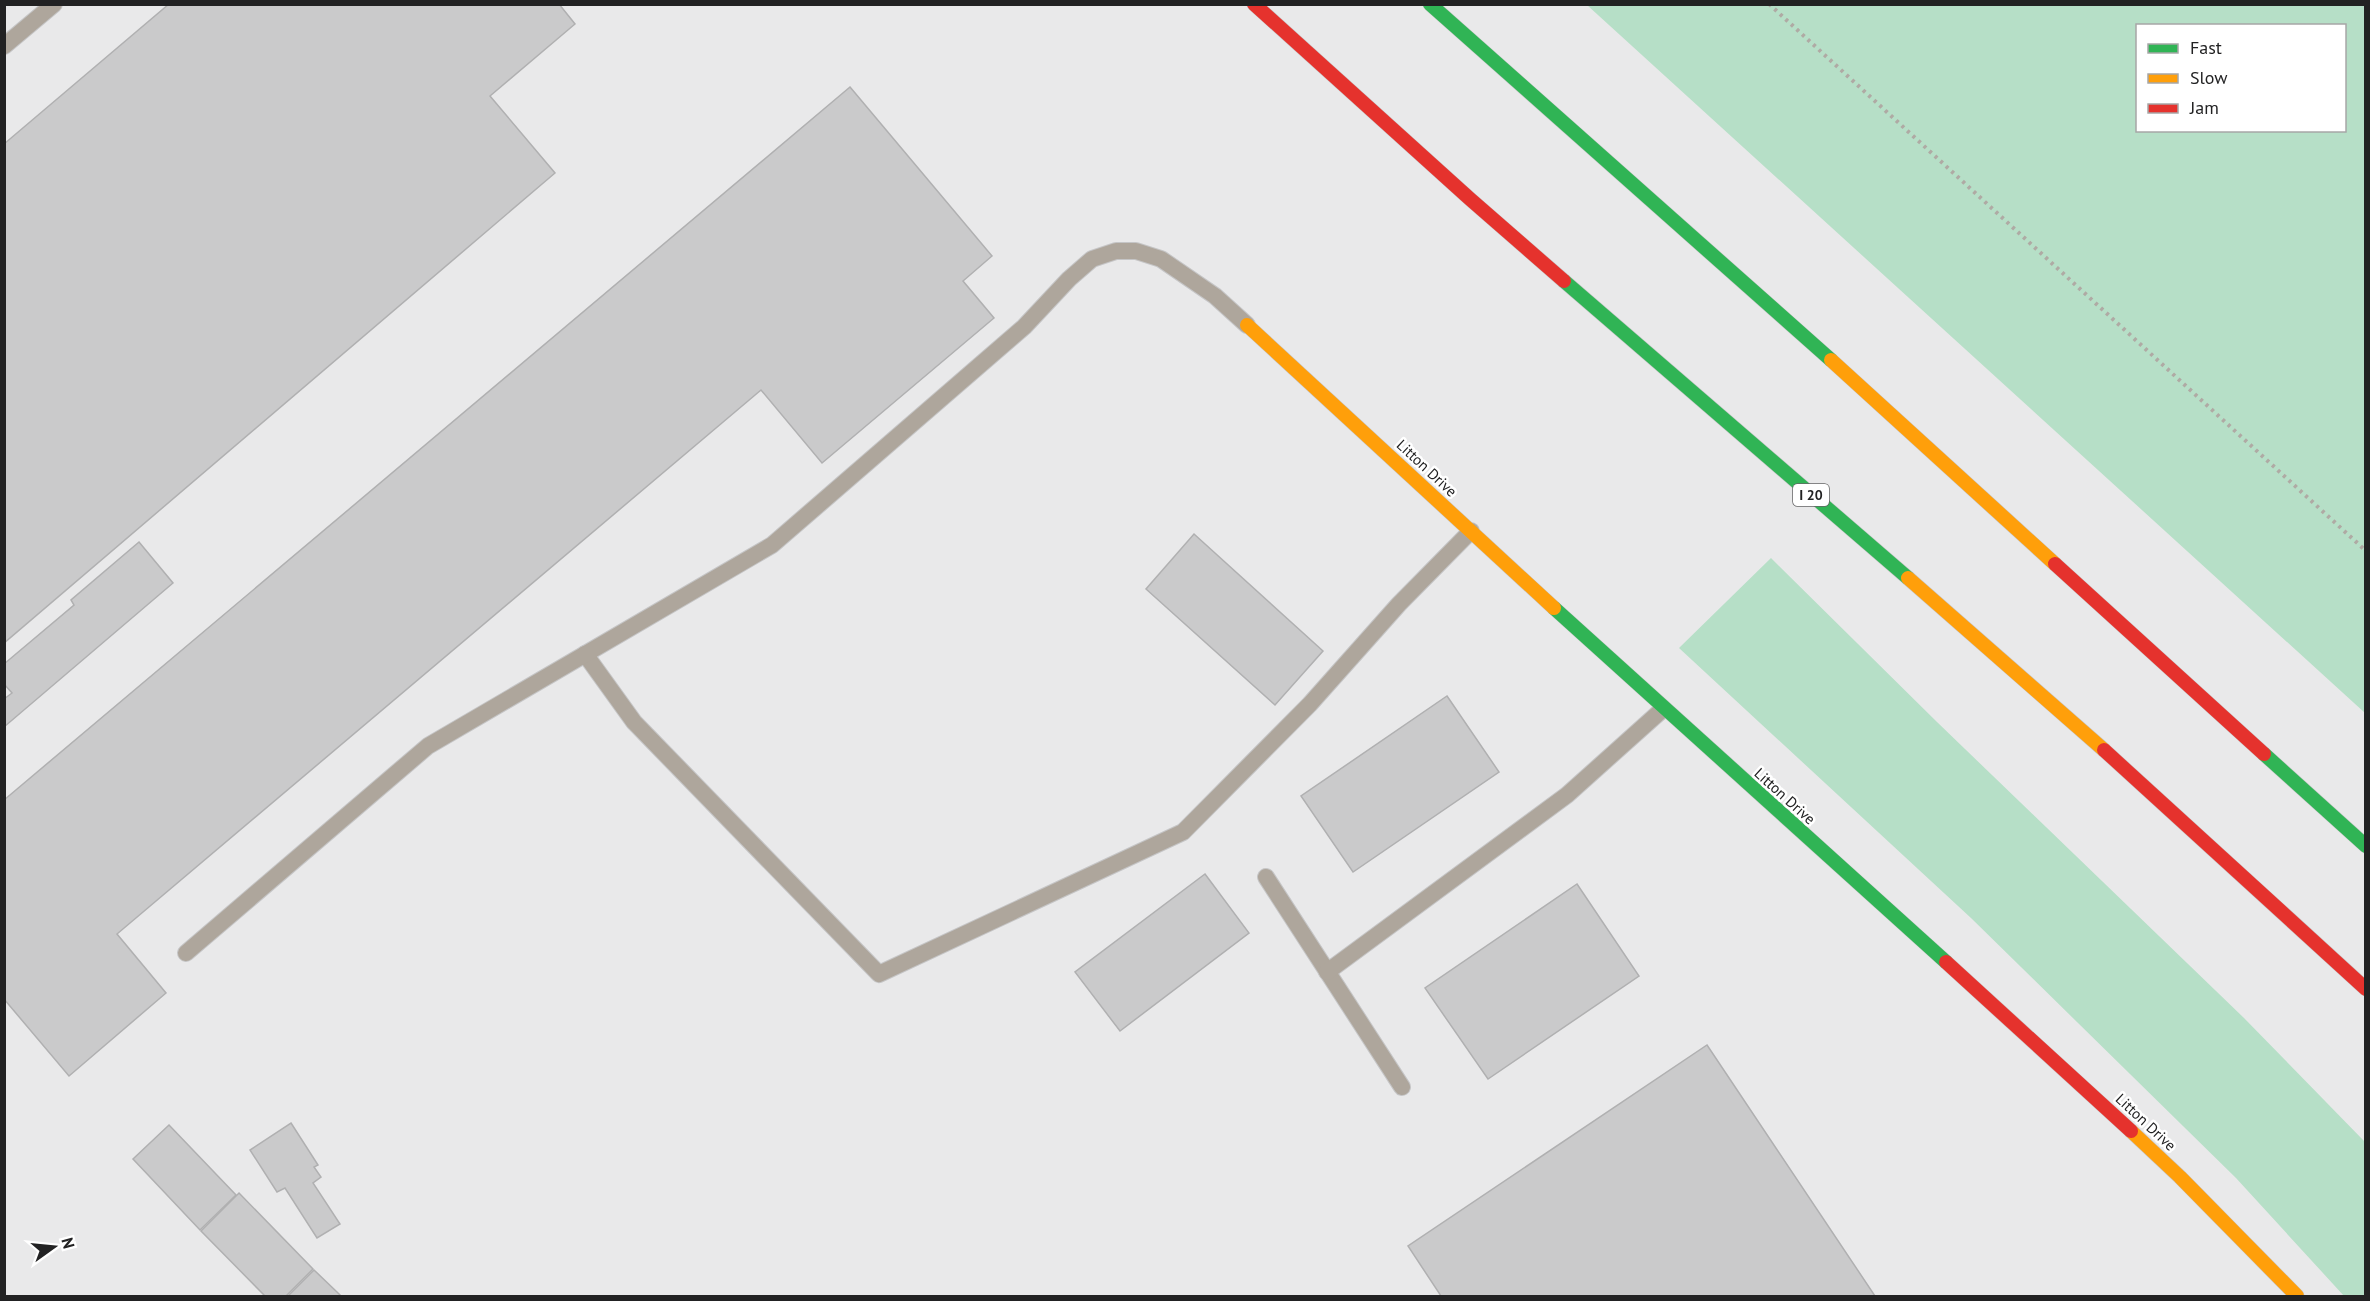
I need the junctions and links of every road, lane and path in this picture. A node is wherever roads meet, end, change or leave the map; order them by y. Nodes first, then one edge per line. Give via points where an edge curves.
1 (54, 4) edge
2 (1254, 4) edge
3 (1430, 4) edge
4 (1769, 4) edge
5 (4, 46) edge
6 (1247, 325) joint
7 (1471, 531) junction
8 (2366, 551) edge
9 (585, 654) junction
10 (1663, 709) junction
11 (2366, 846) edge
12 (1266, 877) dead end
13 (186, 953) dead end
14 (1327, 972) junction
15 (2366, 989) edge
16 (1402, 1087) dead end
17 (2296, 1296) edge

1 - 5 lane
2 - 15 main road, I 20 via 1470,199 2061,711
3 - 11 main road via 1751,288 2184,685
4 - 8 path
6 - 7 main road, Litton Drive
6 - 9 lane via 1215,296 1161,259 1116,251 1092,259 1024,327 772,545
7 - 9 lane via 1310,704 1183,832 879,974 634,722
7 - 10 main road, Litton Drive
9 - 13 lane via 428,746
10 - 14 lane via 1567,795
10 - 17 main road, Litton Drive via 2057,1062 2180,1177
12 - 14 lane
14 - 16 lane

